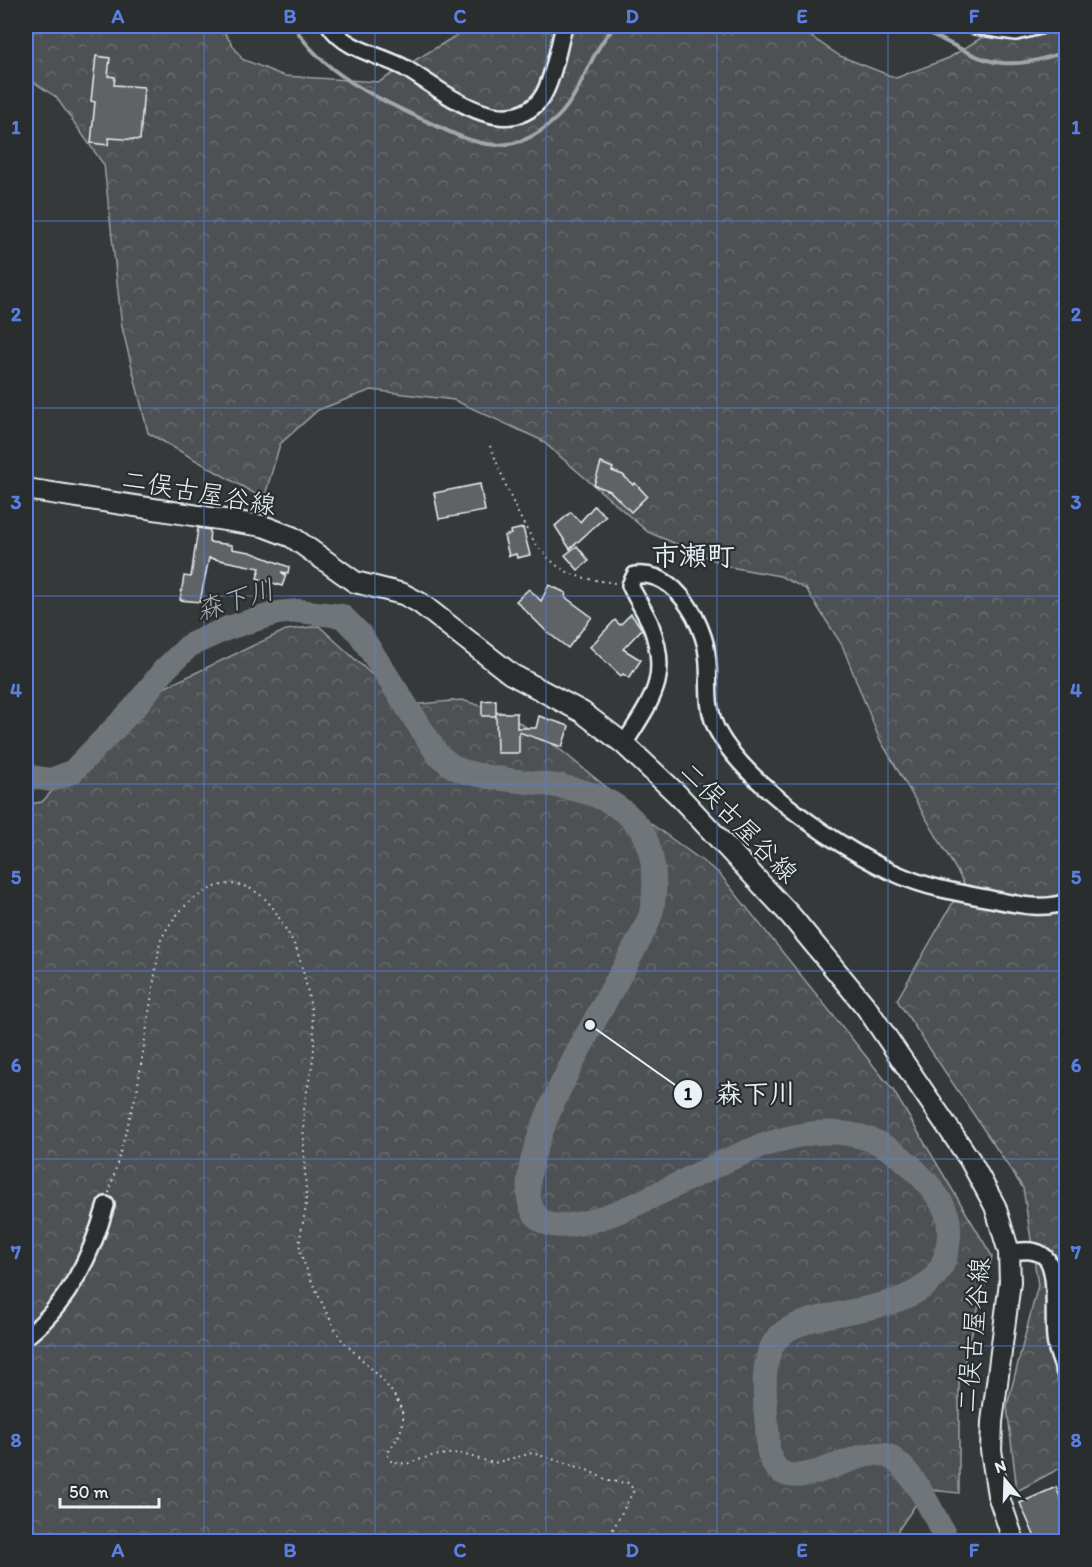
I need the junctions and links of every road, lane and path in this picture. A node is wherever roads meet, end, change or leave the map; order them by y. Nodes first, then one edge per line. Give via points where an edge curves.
1 (330, 26) edge
2 (564, 26) edge
3 (975, 26) edge
4 (1040, 26) edge
5 (490, 446) dead end
6 (26, 489) edge
7 (630, 585) junction
8 (624, 744) junction
9 (1066, 902) edge
10 (106, 1204) joint
11 (1009, 1252) junction
12 (26, 1337) edge
13 (1066, 1377) edge
14 (606, 1542) edge
15 (1014, 1542) edge

1 - 2 street via 346,43 403,67 475,111 504,117 529,109 541,99
3 - 4 street via 1016,32
5 - 7 path via 540,548 562,569 583,578
6 - 8 main road, 二俣古屋谷線 via 253,524 292,537 355,582 404,594 420,603 511,674 582,712
7 - 8 street via 649,621 660,666 657,686
7 - 9 street via 635,575 650,574 676,590 694,616 707,654 707,698 716,729 754,777 798,814 853,851 924,885 1025,906 1054,907
8 - 11 main road, 二俣古屋谷線 via 677,794 783,907 866,1007 970,1160 995,1206
10 - 12 street via 100,1226 60,1304
10 - 14 path via 136,1091 160,942 170,921 213,888 247,887 263,894 295,946 313,1020 314,1047 304,1110 306,1204 300,1249 341,1339 376,1370 404,1419 387,1454 391,1461 406,1464 458,1453 494,1463 532,1453 585,1469 609,1481 628,1483 634,1490 632,1496
11 - 13 street via 1035,1251 1047,1259 1053,1277 1056,1345
11 - 15 main road, 二俣古屋谷線 via 1010,1282 991,1450 998,1495

